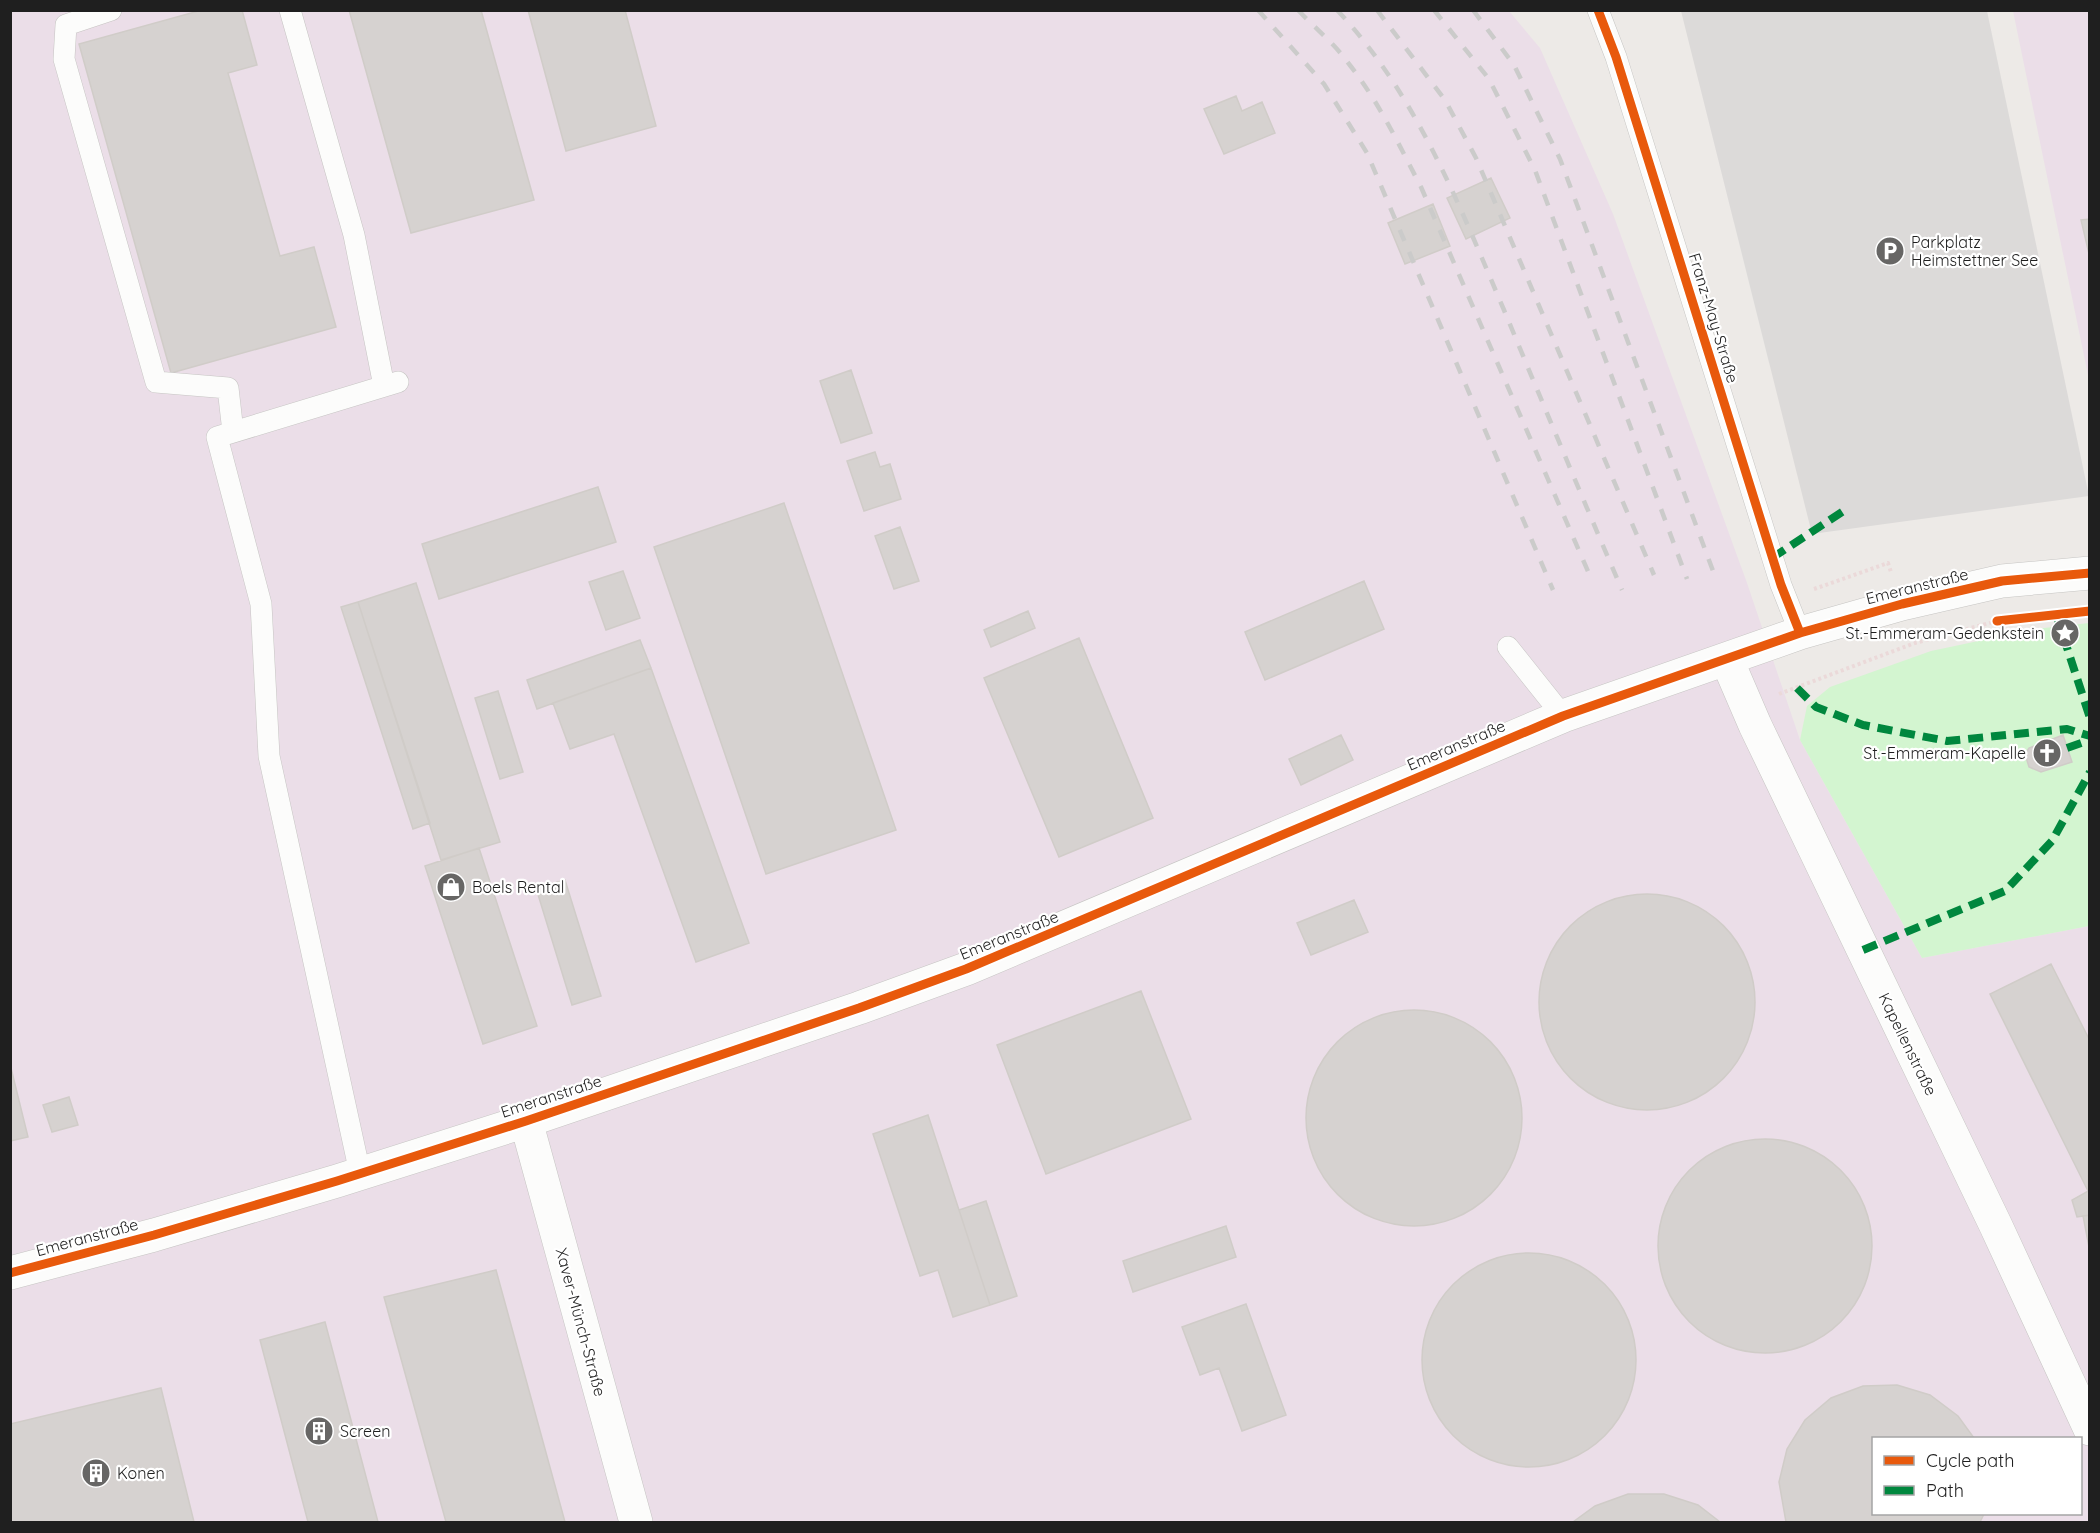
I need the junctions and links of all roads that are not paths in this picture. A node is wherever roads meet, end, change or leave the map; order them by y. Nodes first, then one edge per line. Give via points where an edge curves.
1 (111, 10) edge
2 (290, 10) edge
3 (1599, 10) edge
4 (233, 432) junction
5 (2090, 573) edge
6 (1800, 633) junction
7 (1508, 647) dead end
8 (1727, 660) junction
9 (1563, 716) junction
10 (526, 1121) junction
11 (360, 1173) junction
12 (10, 1273) edge
13 (2090, 1429) edge
14 (636, 1522) edge

1 - 4 lane via 66,25 64,59 156,382 228,388
2 - 4 lane via 354,235 391,384
3 - 6 lane, Franz-May-Straße via 1781,585
4 - 11 lane via 217,437 261,604 268,756
5 - 6 street, Emeranstraße via 2002,581
6 - 8 street, Emeranstraße
7 - 9 lane
8 - 9 street, Emeranstraße
8 - 13 street, Kapellenstraße
9 - 10 street, Emeranstraße via 966,969
10 - 11 street, Emeranstraße
10 - 14 street, Xaver-Münch-Straße
11 - 12 street, Emeranstraße via 154,1235

